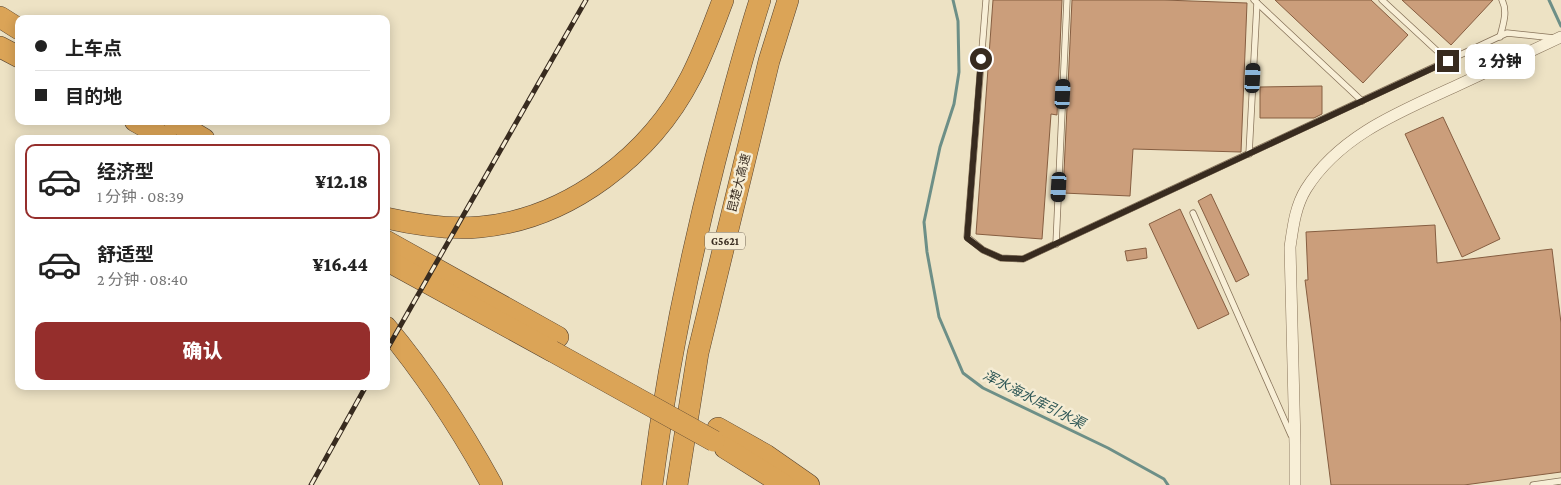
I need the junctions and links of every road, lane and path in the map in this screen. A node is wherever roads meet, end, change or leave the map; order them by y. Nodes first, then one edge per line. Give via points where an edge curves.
1 (723, 0) edge
2 (760, 0) edge
3 (788, 0) edge
4 (986, 0) edge
5 (1067, 0) edge
6 (1382, 0) edge
7 (1502, 0) edge
8 (1256, 2) edge
9 (0, 17) edge
10 (15, 26) edge
11 (1500, 37) junction
12 (1560, 38) edge
13 (0, 47) edge
14 (15, 56) edge
15 (1448, 61) junction
16 (1362, 101) junction
17 (142, 125) edge
18 (181, 125) edge
19 (160, 135) edge
20 (197, 135) edge
21 (1250, 154) junction
22 (1192, 213) dead end
23 (390, 219) edge
24 (390, 243) edge
25 (1056, 244) junction
26 (390, 262) edge
27 (390, 333) edge
28 (555, 344) junction
29 (716, 434) junction
30 (1295, 444) junction
31 (1561, 481) edge
32 (492, 485) edge
33 (652, 485) edge
34 (677, 485) edge
35 (784, 485) edge
36 (809, 485) edge
37 (1295, 485) edge
38 (1533, 485) edge

1 - 23 highway via 694,72 672,108 635,151 601,181 558,206 508,223 450,228
2 - 33 highway, G5621 via 742,55 697,233
3 - 34 highway, 昆楚大高速 / G5621 via 769,61 698,352
4 - 25 lane via 967,238 1001,258 1023,259
5 - 25 lane
6 - 15 lane
7 - 11 lane via 1505,16
8 - 16 lane
8 - 21 lane
9 - 10 highway
11 - 12 lane via 1507,33
11 - 15 lane
12 - 30 street via 1393,114 1329,159 1306,190 1294,217 1290,247
13 - 14 highway
15 - 16 lane
16 - 21 lane
17 - 19 highway
18 - 20 highway
21 - 25 lane
22 - 30 lane
24 - 28 highway
26 - 28 highway
27 - 32 highway via 449,411
28 - 29 highway
29 - 35 highway
29 - 36 highway via 775,461
30 - 37 street
31 - 38 lane

